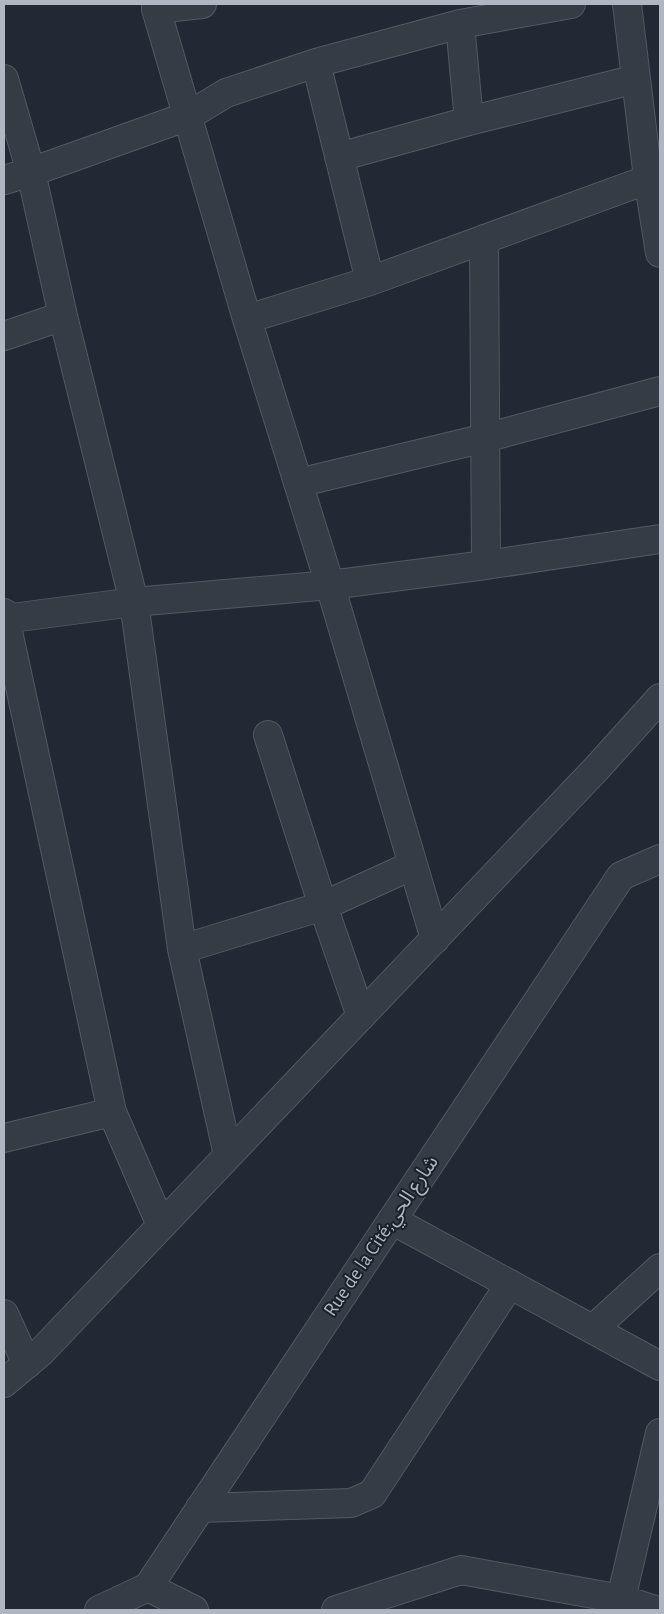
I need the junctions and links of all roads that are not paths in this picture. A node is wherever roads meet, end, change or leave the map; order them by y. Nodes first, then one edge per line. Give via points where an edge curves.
1 (202, 4) edge
2 (571, 4) edge
3 (627, 4) edge
4 (156, 6) edge
5 (460, 24) junction
6 (316, 63) junction
7 (4, 79) edge
8 (636, 79) junction
9 (188, 116) junction
10 (469, 121) junction
11 (339, 157) junction
12 (31, 172) junction
13 (654, 177) edge
14 (4, 180) edge
15 (484, 239) junction
16 (660, 253) edge
17 (370, 281) junction
18 (63, 316) junction
19 (247, 319) junction
20 (4, 336) edge
21 (660, 390) edge
22 (485, 438) junction
23 (298, 483) junction
24 (660, 539) edge
25 (486, 565) junction
26 (330, 585) junction
27 (134, 602) junction
28 (4, 617) edge
29 (660, 698) edge
30 (268, 735) dead end
31 (660, 859) edge
32 (413, 865) junction
33 (323, 906) junction
34 (435, 939) junction
35 (182, 949) junction
36 (361, 1016) junction
37 (112, 1112) junction
38 (4, 1138) edge
39 (228, 1155) junction
40 (392, 1220) junction
41 (161, 1226) junction
42 (660, 1268) edge
43 (510, 1284) junction
44 (4, 1314) edge
45 (593, 1329) junction
46 (27, 1364) junction
47 (660, 1366) edge
48 (4, 1383) edge
49 (660, 1433) edge
50 (200, 1508) junction
51 (148, 1587) junction
52 (622, 1605) edge
53 (98, 1610) edge
54 (194, 1610) edge
55 (336, 1610) edge
56 (655, 1610) edge

1 - 4 street
2 - 5 street
3 - 8 street
4 - 9 street
5 - 6 street
5 - 10 street
6 - 9 street via 226,93
6 - 11 street
7 - 12 street
8 - 10 street
8 - 13 street
9 - 12 street
9 - 19 street
10 - 11 street
11 - 17 street
12 - 14 street
12 - 18 street
13 - 15 street
13 - 16 street
15 - 17 street
15 - 22 street
17 - 19 street
18 - 20 street
18 - 27 street
19 - 23 street
21 - 22 street
22 - 23 street
22 - 25 street
23 - 26 street
24 - 25 street
25 - 26 street
26 - 27 street
26 - 32 street
27 - 28 street
27 - 35 street
28 - 37 street
29 - 34 street
30 - 33 street
31 - 40 street, Rue de la Cité;شارع الحي via 621,876
32 - 33 street
32 - 34 street
33 - 35 street
33 - 36 street
34 - 36 street
35 - 39 street
36 - 39 street
37 - 38 street
37 - 41 street
39 - 41 street
40 - 43 street
40 - 50 street, Rue de la Cité;شارع الحي
41 - 46 street
42 - 45 street
43 - 45 street
43 - 50 street via 372,1494 351,1503
44 - 46 street
45 - 47 street
46 - 48 street
49 - 52 street
50 - 51 street, Rue de la Cité;شارع الحي
51 - 53 street
51 - 54 street
52 - 55 street via 461,1570
52 - 56 street

